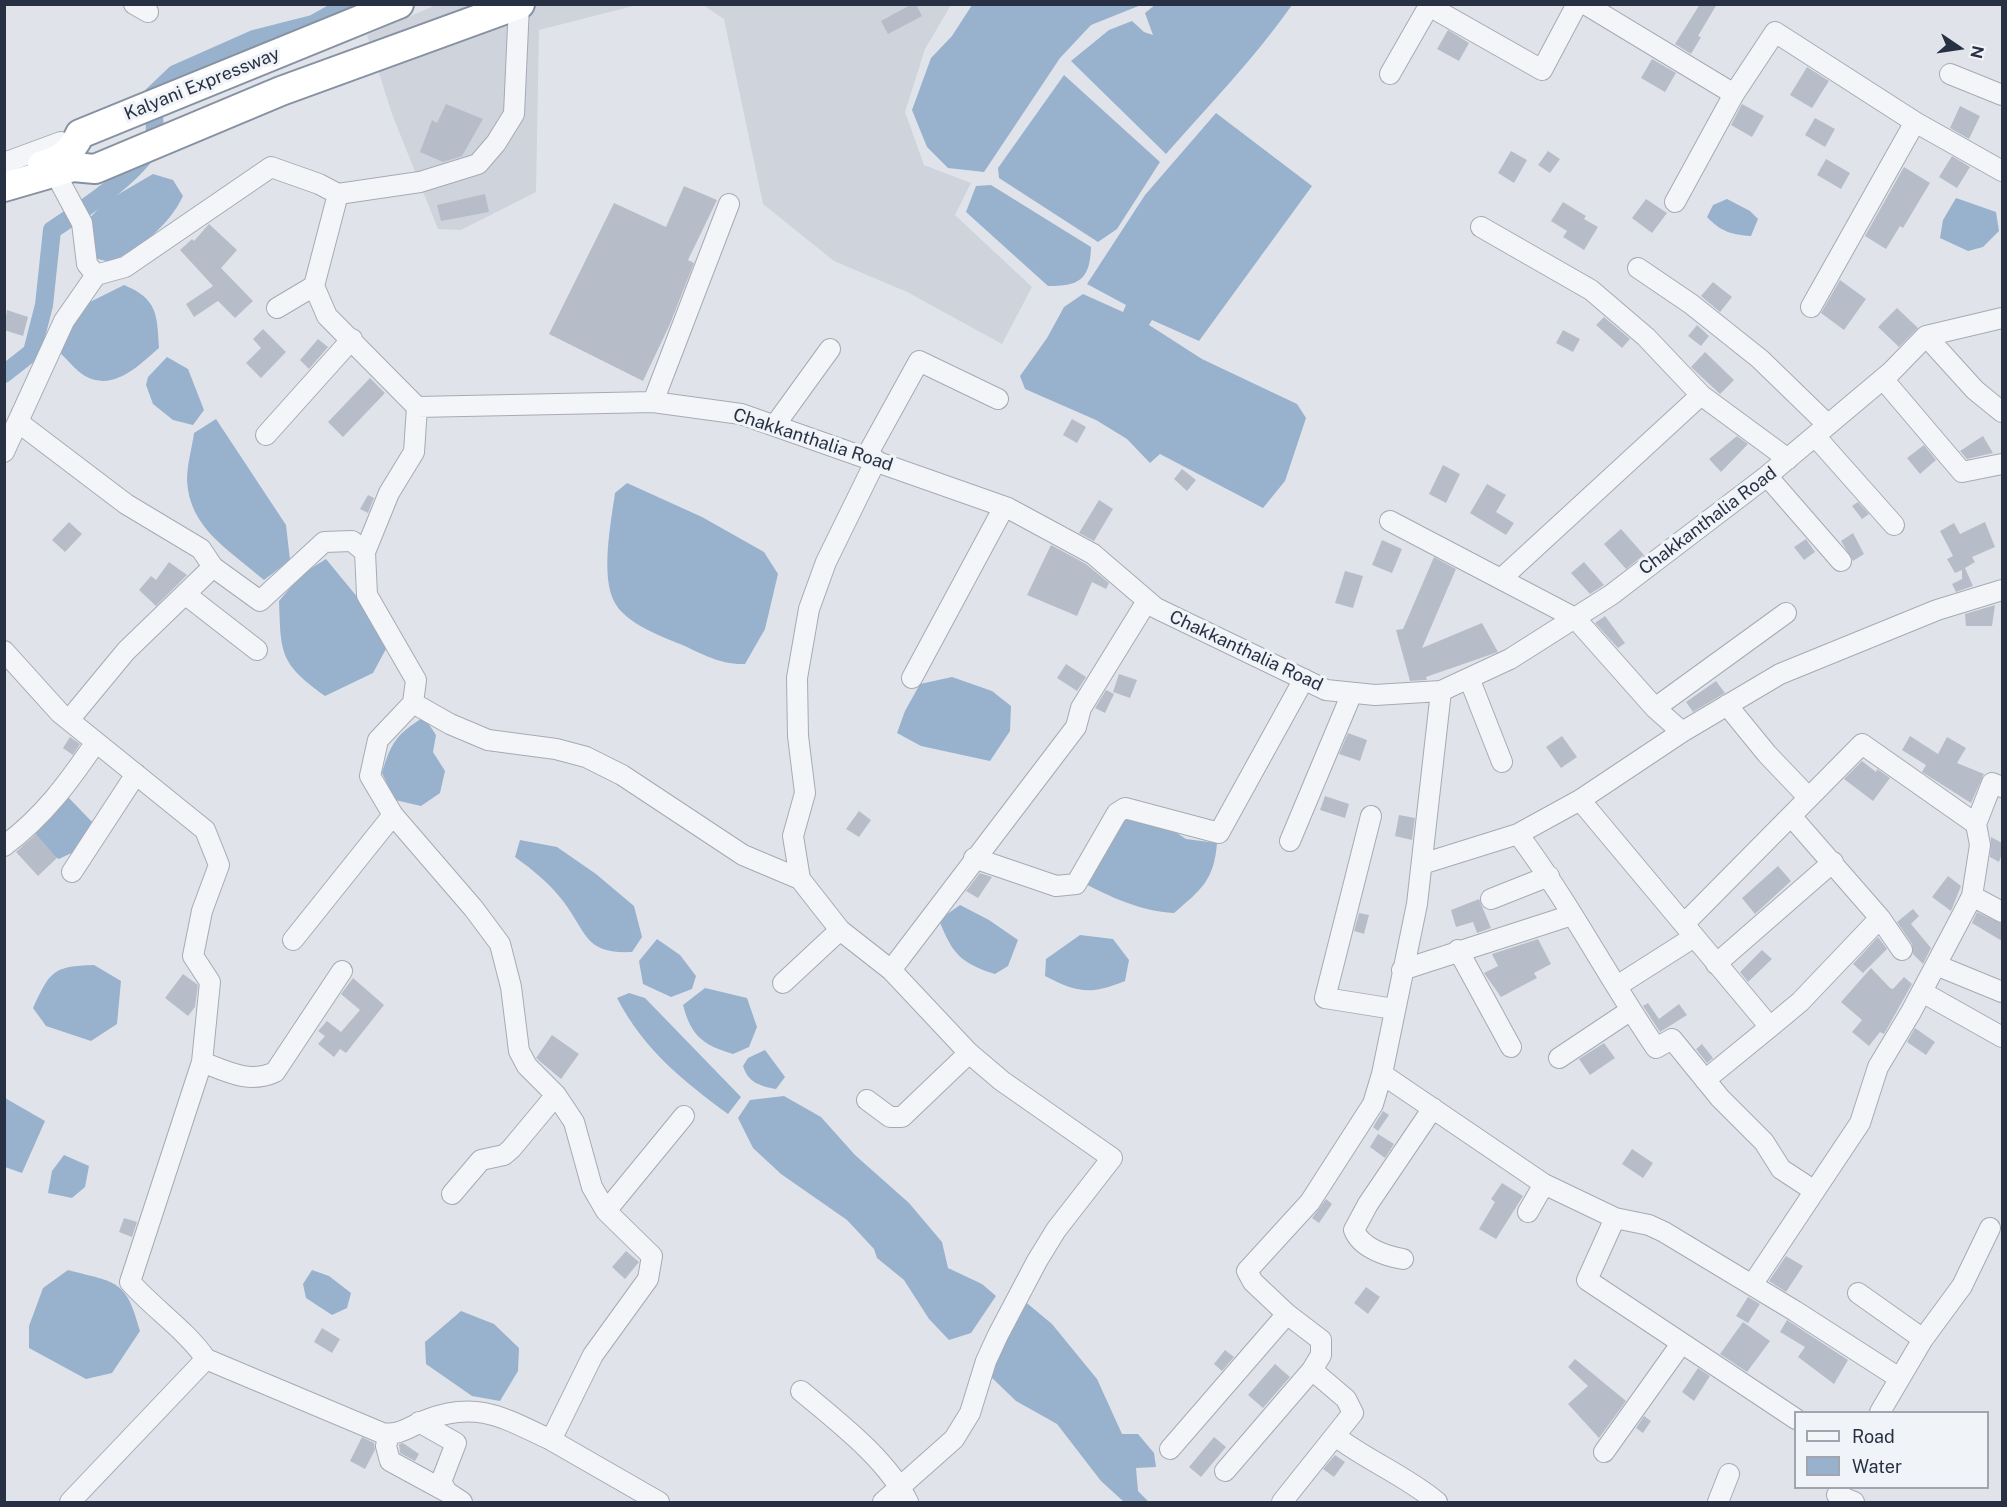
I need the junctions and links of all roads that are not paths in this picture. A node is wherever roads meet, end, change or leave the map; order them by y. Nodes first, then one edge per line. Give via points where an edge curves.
1 (399, 4) edge
2 (1577, 4) edge
3 (1585, 4) edge
4 (519, 5) edge
5 (1429, 5) edge
6 (1390, 74) dead end
7 (1950, 74) dead end
8 (1734, 94) junction
9 (2002, 95) edge
10 (1915, 122) junction
11 (80, 134) junction
12 (5, 170) edge
13 (2002, 171) edge
14 (58, 172) junction
15 (338, 194) junction
16 (4, 201) edge
17 (1675, 201) dead end
18 (729, 204) dead end
19 (1480, 227) dead end
20 (1638, 268) dead end
21 (96, 275) junction
22 (314, 286) junction
23 (1811, 307) dead end
24 (277, 308) dead end
25 (2002, 318) edge
26 (1926, 336) junction
27 (352, 339) junction
28 (830, 349) dead end
29 (1883, 379) junction
30 (1701, 395) junction
31 (998, 399) dead end
32 (652, 402) junction
33 (417, 407) junction
34 (2002, 412) edge
35 (18, 422) junction
36 (775, 425) junction
37 (1821, 431) junction
38 (266, 435) dead end
39 (4, 452) edge
40 (871, 458) junction
41 (1788, 459) junction
42 (2002, 464) edge
43 (1767, 476) junction
44 (1004, 507) junction
45 (1390, 521) dead end
46 (1894, 525) dead end
47 (365, 552) junction
48 (1841, 561) dead end
49 (213, 567) junction
50 (1502, 578) junction
51 (2002, 590) edge
52 (185, 594) junction
53 (1147, 601) junction
54 (1786, 613) dead end
55 (1575, 618) junction
56 (257, 650) dead end
57 (4, 651) edge
58 (912, 678) dead end
59 (1469, 678) junction
60 (1304, 679) junction
61 (1441, 691) junction
62 (1352, 693) junction
63 (413, 703) junction
64 (1727, 705) junction
65 (1655, 708) junction
66 (69, 720) junction
67 (1682, 732) junction
68 (96, 742) junction
69 (1502, 762) dead end
70 (136, 774) junction
71 (2002, 788) edge
72 (1808, 797) junction
73 (1580, 800) junction
74 (393, 814) junction
75 (1371, 816) dead end
76 (1791, 816) junction
77 (1976, 824) junction
78 (1518, 834) junction
79 (1290, 841) dead end
80 (4, 846) edge
81 (974, 858) junction
82 (1833, 862) junction
83 (1422, 864) junction
84 (72, 872) dead end
85 (1549, 876) junction
86 (800, 879) junction
87 (1972, 896) junction
88 (1491, 899) dead end
89 (2002, 912) edge
90 (1572, 915) junction
91 (1880, 918) junction
92 (840, 930) junction
93 (1689, 930) junction
94 (293, 940) dead end
95 (1458, 950) junction
96 (1902, 950) dead end
97 (1716, 964) junction
98 (1936, 965) junction
99 (891, 970) junction
100 (1402, 970) junction
101 (342, 971) dead end
102 (783, 983) dead end
103 (1617, 986) junction
104 (1922, 992) junction
105 (2002, 992) edge
106 (1394, 1009) junction
107 (1630, 1010) junction
108 (1770, 1028) junction
109 (2002, 1037) edge
110 (1511, 1047) dead end
111 (969, 1053) junction
112 (1559, 1058) dead end
113 (202, 1062) junction
114 (1382, 1074) junction
115 (1705, 1080) junction
116 (556, 1095) junction
117 (867, 1100) dead end
118 (1433, 1108) junction
119 (684, 1116) dead end
120 (1544, 1184) junction
121 (1813, 1190) junction
122 (452, 1194) dead end
123 (606, 1211) junction
124 (1528, 1212) dead end
125 (1615, 1218) junction
126 (1990, 1228) dead end
127 (1403, 1259) dead end
128 (1752, 1284) junction
129 (1858, 1293) dead end
130 (1287, 1314) junction
131 (1923, 1339) junction
132 (1681, 1344) junction
133 (206, 1359) junction
134 (1312, 1370) junction
135 (1899, 1378) junction
136 (801, 1391) dead end
137 (1881, 1411) edge
138 (1794, 1418) edge
139 (419, 1422) junction
140 (389, 1434) junction
141 (1335, 1436) junction
142 (551, 1440) junction
143 (1170, 1449) dead end
144 (1604, 1452) dead end
145 (1224, 1471) dead end
146 (1729, 1474) dead end
147 (904, 1494) edge
148 (455, 1497) edge
149 (70, 1503) edge
150 (659, 1503) edge
151 (883, 1503) edge
152 (1282, 1503) edge
153 (1437, 1503) edge
154 (1718, 1503) edge

1 - 11 highway, Kalyani Expressway
2 - 5 street via 1542,70
3 - 8 street
4 - 14 highway, Kalyani Expressway via 281,91 95,168 73,167
4 - 15 street via 514,114 478,164 420,182
5 - 6 street
7 - 9 street
8 - 10 street via 1775,32
8 - 17 street
10 - 13 street
10 - 23 street
11 - 12 street, Kalyani Expressway
11 - 14 highway
12 - 14 highway, Kalyani Expressway
14 - 16 street
14 - 21 street via 78,216 87,264
15 - 21 street via 271,167 125,267
15 - 22 street
18 - 32 street
19 - 30 street via 1591,290 1646,337
20 - 37 street via 1760,359
21 - 35 street via 64,321
22 - 24 street
22 - 27 street via 327,316
25 - 26 street
26 - 29 street, Chakkanthalia Road
26 - 34 street via 1975,390
27 - 33 street
27 - 38 street
28 - 36 street
29 - 37 street, Chakkanthalia Road
29 - 42 street via 1962,472
30 - 41 street
30 - 50 street
31 - 40 street via 919,361
32 - 33 street, Chakkanthalia Road
32 - 36 street, Chakkanthalia Road via 741,414
33 - 47 street via 414,452 389,493
35 - 39 street
35 - 49 street via 126,504 201,549
36 - 40 street, Chakkanthalia Road
37 - 41 street, Chakkanthalia Road
37 - 46 street
40 - 44 street, Chakkanthalia Road
40 - 86 street via 826,562 807,621 797,678 798,736 805,793 793,836
41 - 43 street, Chakkanthalia Road
43 - 48 street
43 - 55 street, Chakkanthalia Road
44 - 53 street, Chakkanthalia Road via 1093,554
44 - 58 street
45 - 50 street
47 - 49 street via 352,542 324,542 260,601
47 - 63 street via 367,595 416,680
49 - 52 street
50 - 55 street
51 - 64 street via 1937,610 1840,648 1780,674
52 - 56 street
52 - 66 street via 126,651
53 - 60 street, Chakkanthalia Road
53 - 81 street via 1081,708 1076,727
54 - 65 street
55 - 59 street, Chakkanthalia Road via 1509,659
55 - 65 street
57 - 66 street
59 - 61 street, Chakkanthalia Road
59 - 69 street
60 - 62 street, Chakkanthalia Road via 1326,690
60 - 81 street via 1219,833 1125,808 1117,813 1076,884 1068,887
61 - 62 street, Chakkanthalia Road
61 - 83 street
62 - 79 street
63 - 74 street via 378,740 370,776
63 - 86 street via 488,740 586,757 622,775 743,855
64 - 67 street
64 - 72 street
65 - 67 street
66 - 68 street
67 - 73 street
68 - 70 street
68 - 80 street via 58,796 32,825
70 - 84 street
70 - 113 street via 205,830 219,865 202,911 193,956 210,982
71 - 77 street via 1992,783
72 - 76 street
72 - 77 street via 1862,744
73 - 78 street
73 - 93 street
74 - 94 street
74 - 116 street via 500,944 511,987 519,1051 527,1066
75 - 106 street via 1325,999
76 - 82 street
76 - 93 street
77 - 87 street via 1980,844
78 - 83 street
78 - 85 street
81 - 99 street
82 - 91 street
82 - 97 street
83 - 100 street
85 - 88 street
85 - 90 street
86 - 92 street
87 - 89 street
87 - 98 street
90 - 95 street
90 - 103 street
91 - 96 street
91 - 108 street
92 - 99 street
92 - 102 street
93 - 97 street
93 - 103 street
95 - 100 street
95 - 110 street
97 - 108 street
98 - 104 street
98 - 105 street
99 - 111 street
100 - 106 street
101 - 113 street via 275,1072 251,1078
103 - 107 street
104 - 109 street
104 - 121 street via 1878,1067 1860,1123
106 - 114 street
107 - 112 street
107 - 115 street via 1656,1048 1672,1040
108 - 115 street
111 - 117 street via 902,1117 890,1117
111 - 147 street via 1002,1081 1112,1158 1037,1261 986,1361 970,1413 954,1439
113 - 133 street via 129,1282 196,1344
114 - 118 street
114 - 130 street via 1373,1104 1310,1202 1247,1271 1253,1282
115 - 121 street via 1764,1142 1781,1168
116 - 122 street via 511,1149 504,1155 481,1160
116 - 123 street via 574,1122 592,1186
118 - 120 street
118 - 127 street via 1354,1230 1357,1237 1376,1250
119 - 123 street
120 - 124 street
120 - 125 street
121 - 128 street
123 - 142 street via 652,1256 652,1267 648,1279 593,1355
125 - 128 street via 1649,1225
125 - 132 street via 1587,1280
126 - 131 street via 1962,1286
128 - 135 street
129 - 131 street
130 - 134 street via 1321,1340 1321,1355
130 - 143 street
131 - 135 street
132 - 138 street
132 - 144 street
133 - 140 street
133 - 149 street
134 - 141 street via 1352,1409 1351,1417
134 - 145 street
135 - 137 street
136 - 147 street via 845,1428
139 - 140 street
139 - 142 street via 459,1409 478,1411 503,1417
139 - 148 street via 456,1443 441,1477 441,1485
140 - 148 street via 386,1446 390,1461
141 - 152 street
141 - 153 street via 1354,1451 1389,1467
142 - 150 street
146 - 154 street
147 - 151 street

